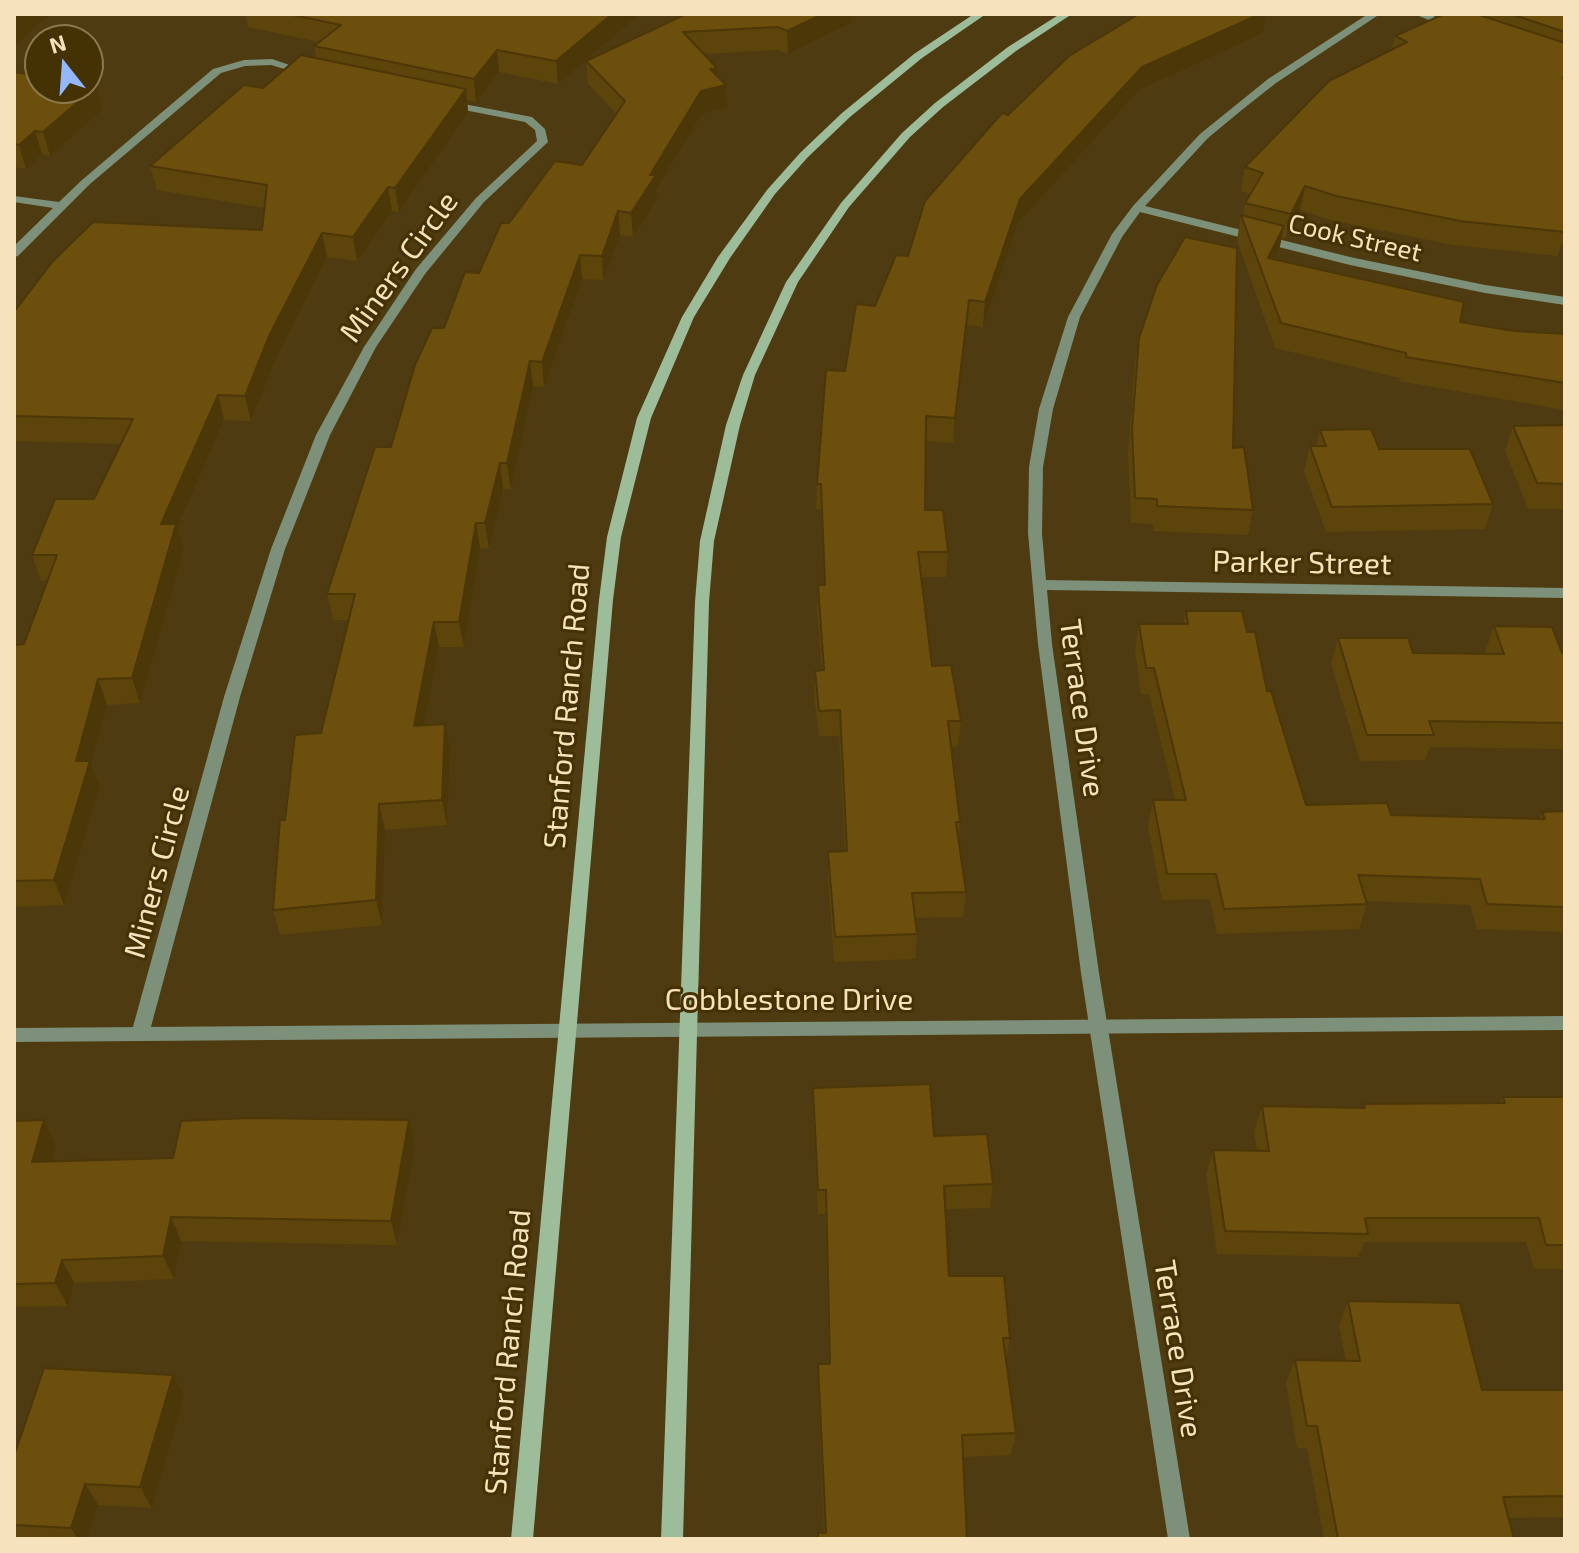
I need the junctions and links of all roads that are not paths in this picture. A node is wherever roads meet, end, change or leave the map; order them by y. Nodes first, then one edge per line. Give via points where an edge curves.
1 (981, 14) edge
2 (1067, 14) edge
3 (1375, 14) edge
4 (1419, 14) edge
5 (1468, 31) edge
6 (326, 77) edge
7 (429, 99) edge
8 (14, 199) edge
9 (61, 206) junction
10 (1137, 208) junction
11 (14, 253) edge
12 (1565, 301) edge
13 (1038, 585) junction
14 (1565, 593) edge
15 (1565, 1023) edge
16 (1100, 1027) junction
17 (688, 1029) junction
18 (566, 1030) junction
19 (140, 1034) junction
20 (14, 1035) edge
21 (522, 1539) edge
22 (672, 1539) edge
23 (1179, 1539) edge

1 - 18 main road, Stanford Ranch Road via 878,87 795,164 724,257 659,380 614,537
2 - 17 main road via 977,75 874,169 792,282 749,375 707,541
3 - 10 street, Terrace Drive via 1239,107 1204,136
4 - 5 street
6 - 9 street via 272,62 217,71
7 - 19 street, Miners Circle via 528,119 540,129 543,142 480,200 420,272 370,347 323,435 278,549 232,697
8 - 9 street
9 - 11 street
10 - 12 street, Cook Street via 1350,261
10 - 13 street, Terrace Drive via 1116,236 1074,317 1050,396 1036,467
13 - 14 street, Parker Street
13 - 16 street, Terrace Drive
15 - 16 street, Cobblestone Drive
16 - 17 street, Cobblestone Drive
16 - 23 street, Terrace Drive
17 - 18 street, Cobblestone Drive
17 - 22 main road
18 - 19 street, Cobblestone Drive
18 - 21 main road, Stanford Ranch Road
19 - 20 street, Cobblestone Drive

